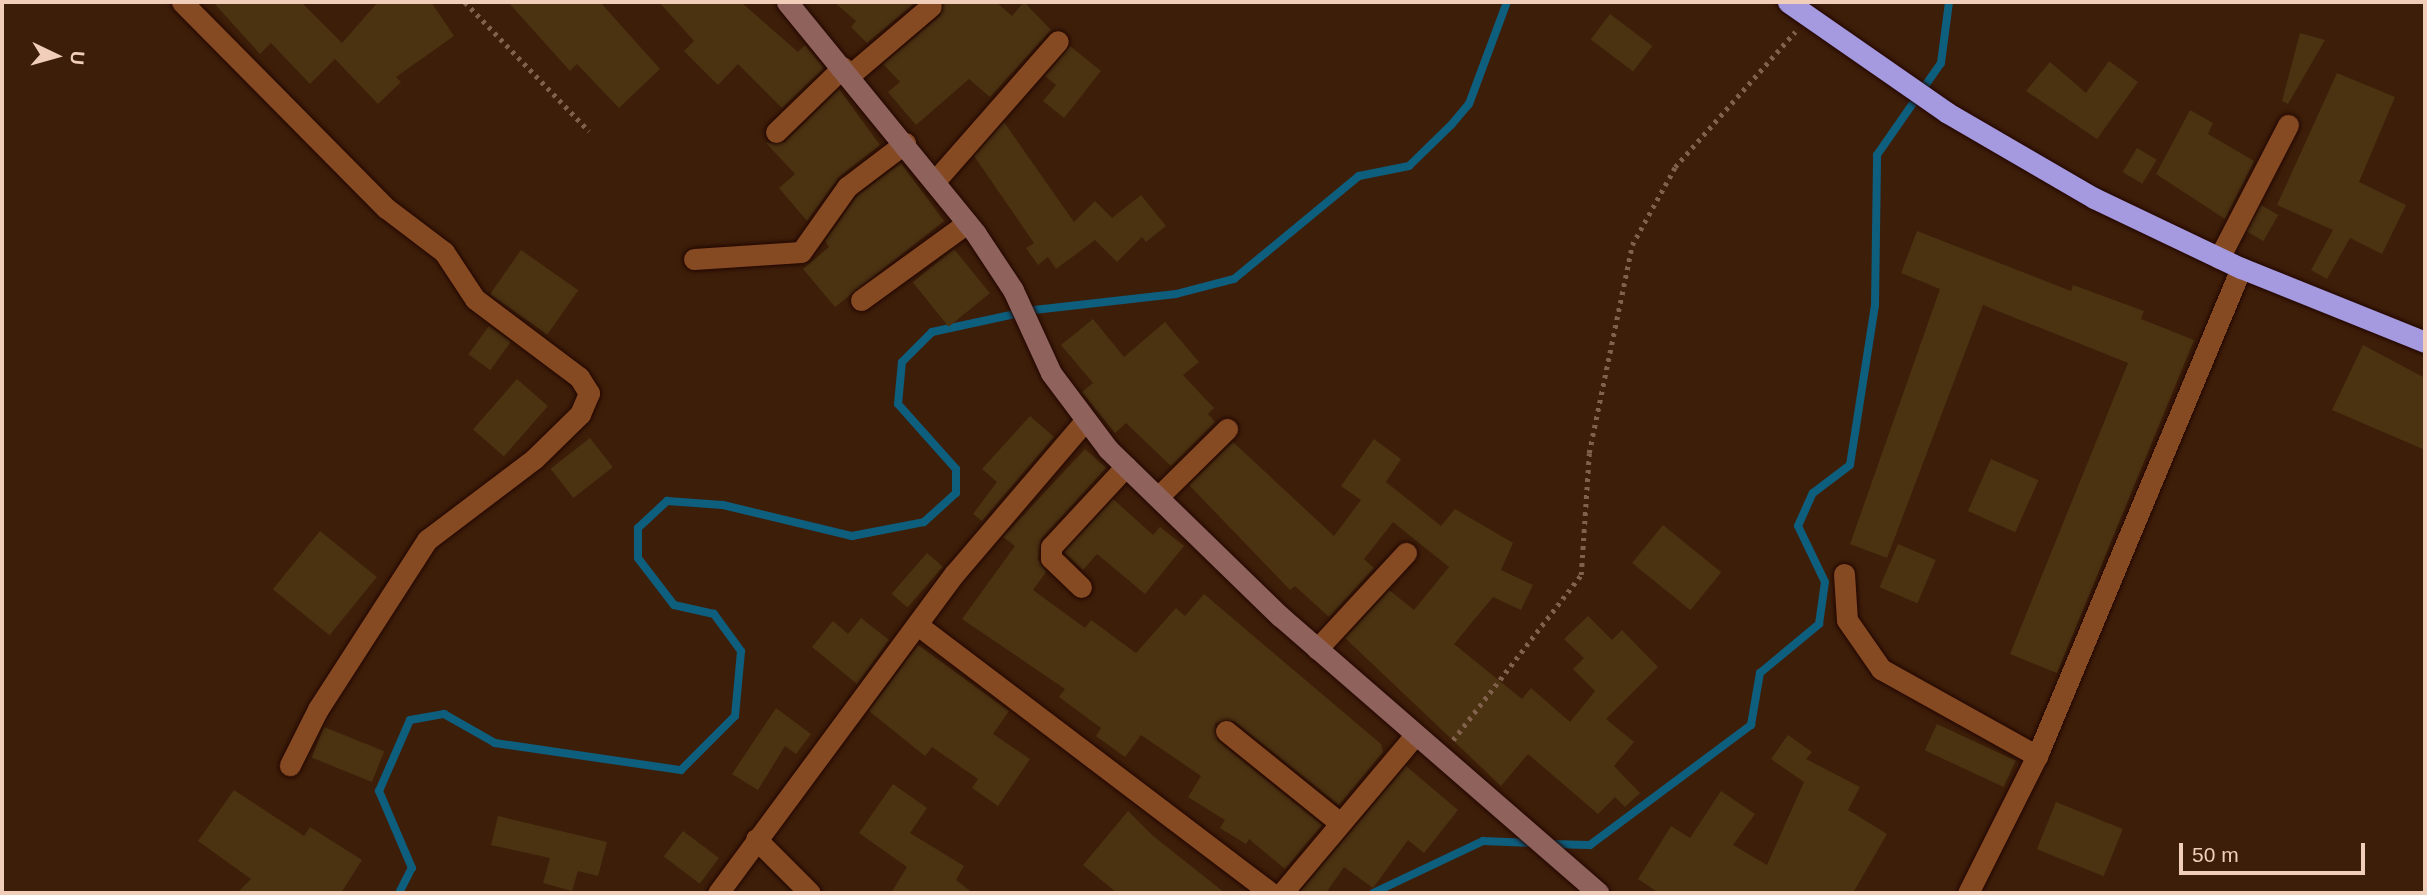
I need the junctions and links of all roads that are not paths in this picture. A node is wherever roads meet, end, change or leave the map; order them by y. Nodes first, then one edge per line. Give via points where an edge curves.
1 (182, 2) edge
2 (788, 2) edge
3 (931, 6) dead end
4 (1796, 7) edge
5 (1058, 41) dead end
6 (847, 71) junction
7 (2288, 125) dead end
8 (776, 132) dead end
9 (905, 143) junction
10 (935, 181) junction
11 (967, 223) junction
12 (2219, 258) junction
13 (694, 259) dead end
14 (2241, 268) junction
15 (861, 300) dead end
16 (2425, 342) edge
17 (1084, 422) junction
18 (1227, 429) dead end
19 (1125, 466) junction
20 (1157, 498) junction
21 (1406, 553) dead end
22 (1844, 574) dead end
23 (1082, 587) dead end
24 (919, 626) junction
25 (1317, 649) junction
26 (1226, 731) dead end
27 (1415, 735) junction
28 (2037, 756) junction
29 (289, 765) dead end
30 (1340, 823) junction
31 (756, 839) junction
32 (718, 893) edge
33 (810, 893) edge
34 (1271, 893) edge
35 (1282, 893) edge
36 (1599, 893) edge
37 (1968, 893) edge

1 - 29 street via 386,208 444,252 475,299 579,377 589,393 580,414 534,459 427,540 318,709
2 - 6 street
3 - 6 street
4 - 12 highway via 1946,112 2094,198
5 - 10 street
6 - 8 street
6 - 9 street
7 - 12 street
9 - 10 street
9 - 13 street via 847,187 801,251
10 - 11 street
11 - 15 street
11 - 17 street
12 - 14 highway
14 - 16 highway
14 - 28 street
17 - 19 street
17 - 24 street via 978,544
18 - 20 street
19 - 20 street
19 - 23 street via 1051,547 1051,558
20 - 25 street
21 - 25 street
22 - 28 street via 1847,620 1881,668
24 - 31 street
24 - 34 street
25 - 27 street
26 - 30 street
27 - 30 street
27 - 36 street
28 - 37 street
30 - 35 street
31 - 32 street
31 - 33 street

